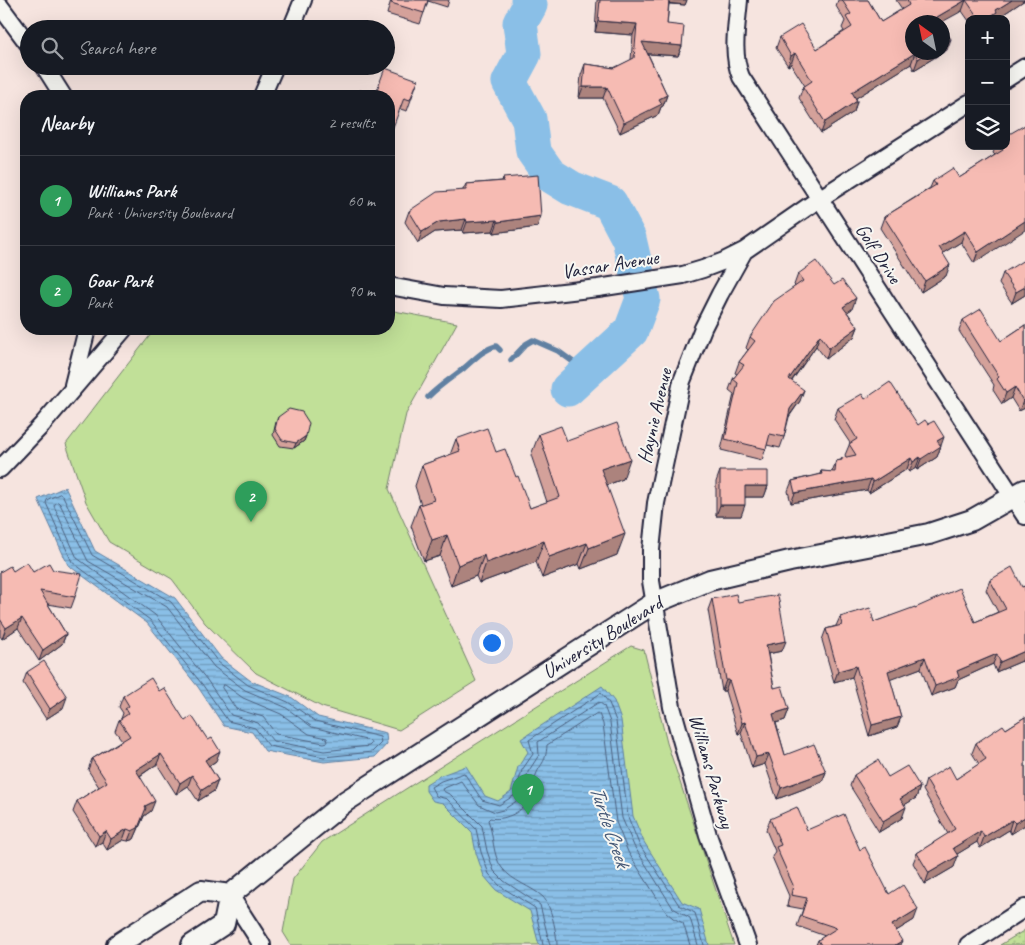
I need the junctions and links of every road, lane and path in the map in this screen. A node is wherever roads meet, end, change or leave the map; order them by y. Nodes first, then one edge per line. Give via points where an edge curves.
1 (303, 0) edge
2 (739, 0) edge
3 (0, 6) edge
4 (295, 20) edge
5 (20, 33) edge
6 (1025, 67) edge
7 (50, 75) edge
8 (271, 75) edge
9 (1010, 76) edge
10 (59, 90) edge
11 (265, 90) edge
12 (966, 105) edge
13 (818, 200) junction
14 (744, 251) junction
15 (395, 287) edge
16 (86, 335) edge
17 (119, 335) edge
18 (73, 388) junction
19 (0, 470) edge
20 (1019, 494) edge
21 (1025, 516) edge
22 (654, 603) junction
23 (230, 895) junction
24 (1025, 908) edge
25 (117, 945) edge
26 (192, 945) edge
27 (262, 945) edge
28 (748, 945) edge
29 (968, 945) edge

1 - 4 street
2 - 13 street, Golf Drive via 735,43 740,77
3 - 5 street
6 - 9 street
7 - 10 street
8 - 11 street
12 - 13 street
13 - 14 street, Vassar Avenue
13 - 20 street, Golf Drive
14 - 15 street, Vassar Avenue via 683,274 501,299 444,296
14 - 22 street, Haynie Avenue via 703,328 682,381 656,503 651,550
16 - 18 street
17 - 18 street
18 - 19 street
20 - 21 street, Golf Drive
20 - 22 street, University Boulevard via 972,520 929,534 710,580
22 - 23 street, University Boulevard via 346,801
22 - 28 street, Williams Parkway via 672,707 705,826
23 - 25 street via 201,891
23 - 26 street via 224,924
23 - 27 street
24 - 29 street

